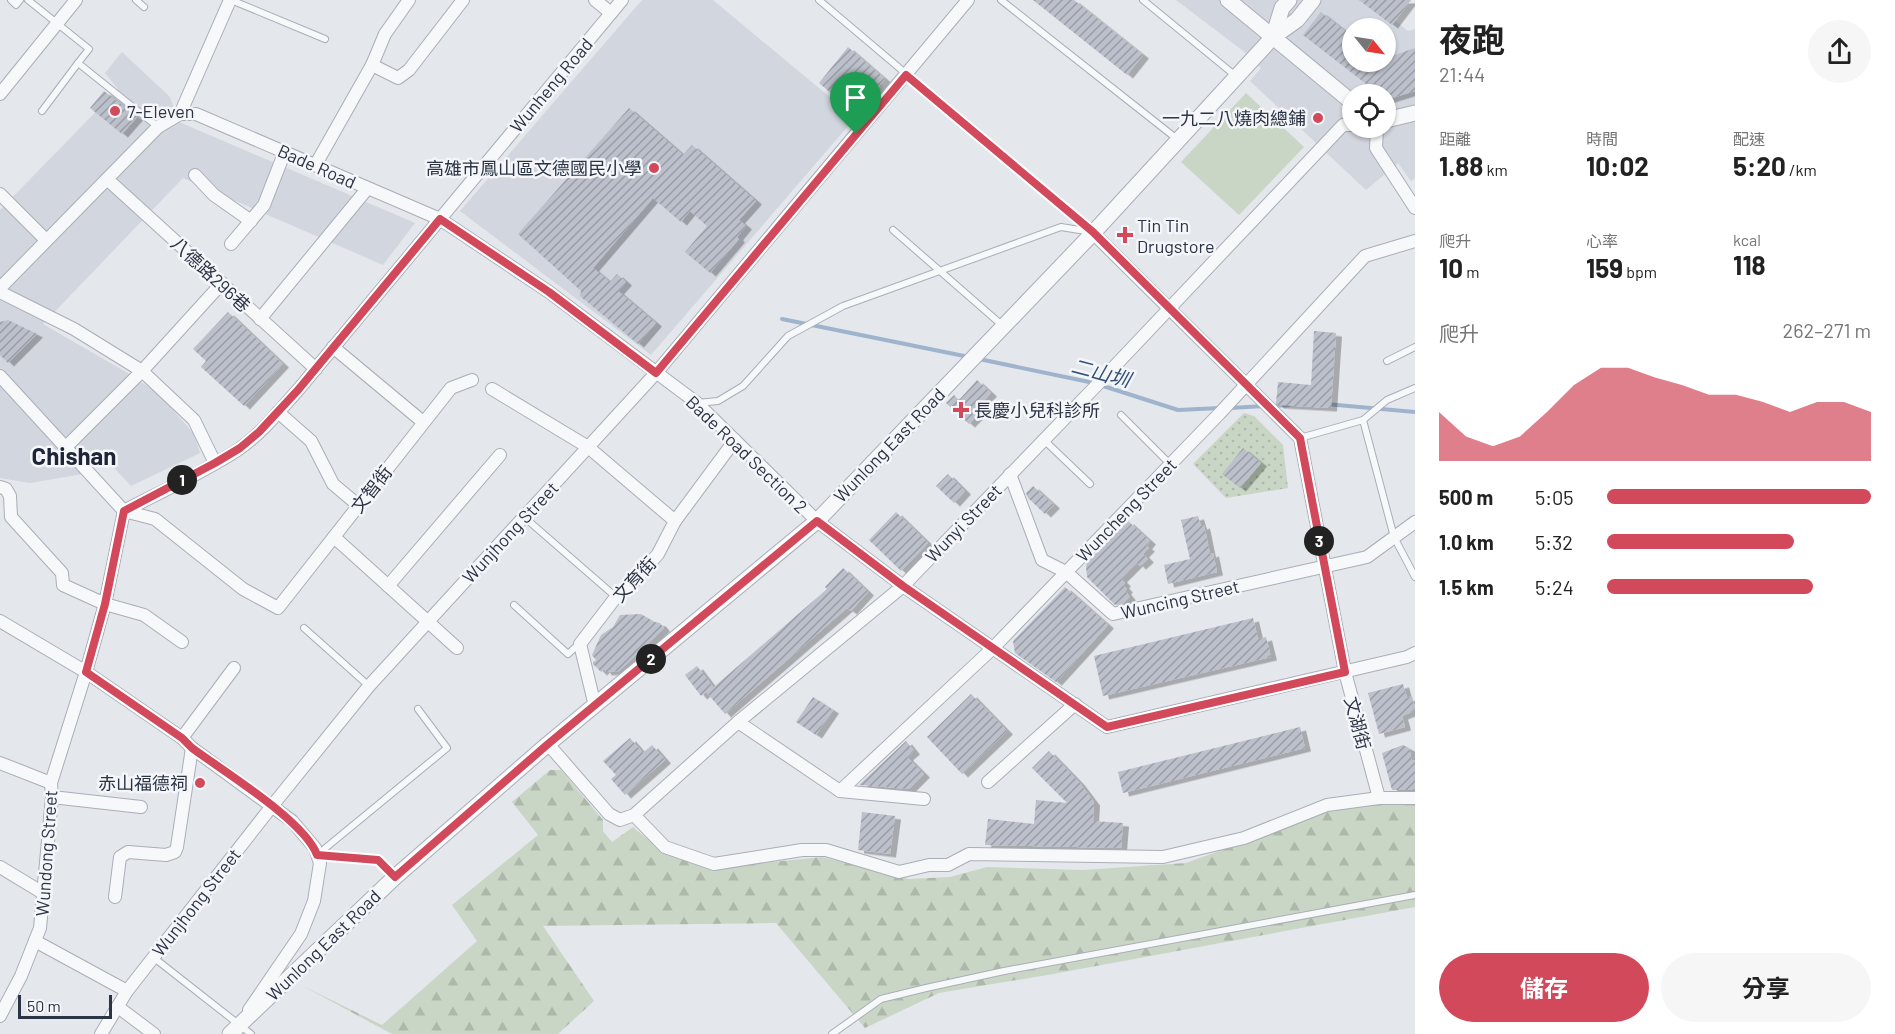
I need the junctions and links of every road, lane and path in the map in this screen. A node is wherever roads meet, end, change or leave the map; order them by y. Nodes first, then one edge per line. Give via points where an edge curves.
1 (10, 0) edge
2 (20, 0) edge
3 (28, 0) edge
4 (76, 0) edge
5 (136, 0) edge
6 (231, 0) edge
7 (409, 0) edge
8 (463, 0) edge
9 (595, 0) edge
10 (622, 0) edge
11 (819, 0) edge
12 (968, 0) edge
13 (1001, 0) edge
14 (1143, 0) edge
15 (1228, 0) edge
16 (1289, 0) edge
17 (1313, 0) edge
18 (144, 7) dead end
19 (611, 13) junction
20 (57, 24) junction
21 (1274, 38) junction
22 (325, 39) dead end
23 (78, 63) junction
24 (372, 65) junction
25 (906, 75) junction
26 (1237, 77) junction
27 (0, 94) edge
28 (1342, 94) edge
29 (42, 111) dead end
30 (1415, 113) edge
31 (180, 114) junction
32 (1396, 118) edge
33 (1342, 126) edge
34 (158, 127) junction
35 (1376, 138) edge
36 (1178, 141) junction
37 (285, 151) junction
38 (316, 165) junction
39 (195, 175) dead end
40 (107, 178) junction
41 (367, 189) junction
42 (0, 194) edge
43 (1415, 208) edge
44 (440, 219) junction
45 (251, 221) junction
46 (893, 230) dead end
47 (1093, 232) junction
48 (46, 240) junction
49 (1415, 241) edge
50 (231, 244) dead end
51 (940, 271) junction
52 (222, 283) junction
53 (0, 290) edge
54 (1169, 309) junction
55 (260, 319) junction
56 (1004, 326) junction
57 (1415, 347) edge
58 (333, 348) junction
59 (1387, 361) dead end
60 (315, 369) junction
61 (142, 371) junction
62 (656, 373) junction
63 (0, 376) edge
64 (472, 380) dead end
65 (1246, 385) junction
66 (1415, 388) edge
67 (492, 389) dead end
68 (697, 403) junction
69 (278, 412) junction
70 (1121, 415) dead end
71 (1363, 420) junction
72 (423, 422) junction
73 (1300, 438) junction
74 (735, 440) junction
75 (1044, 440) junction
76 (588, 447) junction
77 (65, 448) junction
78 (500, 455) dead end
79 (215, 463) junction
80 (1170, 464) junction
81 (1010, 474) junction
82 (1090, 484) dead end
83 (0, 487) edge
84 (358, 505) junction
85 (124, 511) junction
86 (524, 517) junction
87 (675, 521) junction
88 (817, 521) junction
89 (1415, 522) edge
90 (334, 537) junction
91 (1394, 537) junction
92 (1323, 567) junction
93 (1066, 572) junction
94 (1415, 577) edge
95 (388, 586) junction
96 (903, 586) junction
97 (615, 597) junction
98 (105, 604) junction
99 (514, 605) dead end
100 (0, 621) edge
101 (428, 622) junction
102 (304, 628) dead end
103 (182, 642) dead end
104 (580, 644) junction
105 (457, 648) dead end
106 (993, 648) junction
107 (1415, 653) edge
108 (234, 668) dead end
109 (86, 672) junction
110 (1345, 672) junction
111 (369, 686) junction
112 (1075, 704) junction
113 (595, 706) junction
114 (418, 709) dead end
115 (738, 722) junction
116 (182, 738) junction
117 (548, 744) junction
118 (192, 748) junction
119 (0, 763) edge
120 (988, 782) dead end
121 (51, 783) junction
122 (840, 791) junction
123 (52, 797) junction
124 (1379, 798) junction
125 (1415, 798) edge
126 (924, 800) dead end
127 (272, 806) junction
128 (141, 807) dead end
129 (634, 815) junction
130 (317, 855) junction
131 (0, 867) edge
132 (395, 877) junction
133 (44, 893) junction
134 (1415, 895) edge
135 (115, 897) dead end
136 (35, 941) junction
137 (153, 957) junction
138 (127, 991) junction
139 (118, 1007) junction
140 (0, 1016) edge
141 (240, 1031) edge
142 (101, 1034) edge
143 (154, 1034) edge
144 (832, 1034) edge

1 - 2 lane via 16,5
3 - 20 lane
4 - 20 street
5 - 18 lane
6 - 22 lane
6 - 31 street
7 - 24 street via 386,34
8 - 24 street via 410,70 398,78
9 - 19 street
10 - 19 street, Wunheng Road
11 - 25 lane
12 - 25 street, Wunjhong Street
13 - 36 lane
14 - 26 lane
15 - 21 street
16 - 21 street via 1282,8
17 - 21 street, Wunlong East Road via 1297,20
19 - 44 street, Wunheng Road
20 - 23 lane via 89,49
20 - 27 street
21 - 26 street, Wunlong East Road
21 - 28 street
23 - 29 lane
23 - 34 lane
24 - 38 street
25 - 47 lane
25 - 62 street, Wunjhong Street
26 - 36 street, Wunlong East Road
30 - 32 street
31 - 34 street
31 - 37 street, Bade Road via 196,114
33 - 54 street, Wunyi Street
34 - 40 street
35 - 43 street via 1376,148
36 - 47 street, Wunlong East Road
37 - 38 street, Bade Road
37 - 45 street via 264,206
38 - 41 street, Bade Road
39 - 45 street via 214,195
40 - 48 street
40 - 52 street, 八德路296巷
41 - 44 street, Bade Road
41 - 55 street
42 - 48 street
44 - 58 street, Wunheng Road
44 - 62 street, Bade Road via 549,292
45 - 50 street
46 - 51 lane
47 - 51 lane via 1061,227
47 - 54 street
47 - 56 street, Wunlong East Road
48 - 53 street
49 - 65 street, Wuncheng Street via 1365,256
51 - 56 lane
51 - 68 lane via 843,306 789,336 743,386 718,401
52 - 55 street, 八德路296巷
52 - 61 street
53 - 61 street
54 - 65 street
54 - 75 street, Wunyi Street
55 - 60 street, 八德路296巷
56 - 88 street, Wunlong East Road
57 - 59 lane
58 - 60 street, Wunheng Road
58 - 72 street
60 - 69 street, Wunheng Road
61 - 77 street
61 - 79 street via 194,420
62 - 68 street, Bade Road Section 2
62 - 76 street, Wunjhong Street
63 - 77 street
64 - 72 street, 文智街 via 452,388
65 - 73 street
65 - 80 street, Wuncheng Street
66 - 71 lane via 1387,400
67 - 76 street
68 - 74 street, Bade Road Section 2
69 - 79 street, Wunheng Road via 240,448
69 - 84 street via 311,441 333,484
70 - 80 lane
71 - 73 lane
71 - 91 lane
72 - 84 street, 文智街
73 - 92 street, 文湖街
74 - 87 street, 文育街
74 - 88 street, Bade Road Section 2
75 - 81 street, Wunyi Street
75 - 82 lane
76 - 86 street, Wunjhong Street
76 - 87 street
77 - 85 street
78 - 95 street
79 - 85 street, Wunheng Road
80 - 93 street, Wuncheng Street
81 - 93 street, Wuncing Street via 1042,560
81 - 96 street, Wunyi Street
83 - 98 street via 10,496 11,517 62,573 63,585
84 - 90 street, 文智街
85 - 90 street, 文智街 via 155,519 243,589 278,608
85 - 98 street, Wundong Street
86 - 97 lane
86 - 101 street, Wunjhong Street
87 - 97 street, 文育街 via 658,554
88 - 96 street, Bade Road Section 2
88 - 113 street, Wunlong East Road
89 - 91 street, Wuncing Street
90 - 95 street
91 - 92 street, Wuncing Street via 1367,557
91 - 94 lane
92 - 93 street, Wuncing Street via 1113,614
92 - 110 street, 文湖街
93 - 106 street, Wuncheng Street
95 - 101 street
96 - 106 street, Bade Road Section 2
96 - 115 street, Wunyi Street
97 - 104 street, 文育街
98 - 103 street via 144,615
98 - 109 street, Wundong Street
99 - 104 lane via 568,654
100 - 109 street
101 - 105 street
101 - 111 street, Wunjhong Street
102 - 111 lane
104 - 113 street
106 - 112 street, Bade Road Section 2
106 - 122 street, Wuncheng Street
107 - 110 street, Bade Road Section 2
108 - 116 street
109 - 116 street
109 - 121 street, Wundong Street
110 - 112 street, Bade Road Section 2 via 1107,727
110 - 124 street, 文湖街
111 - 127 street, Wunjhong Street
112 - 120 street
113 - 117 street, Wunlong East Road
114 - 130 lane via 447,748
115 - 122 street
115 - 129 street, Wunyi Street
116 - 118 street
117 - 129 street via 609,814 620,820
117 - 132 street, Wunlong East Road
118 - 127 street
118 - 135 street via 175,852 122,854
119 - 121 street
121 - 123 street, Wundong Street
122 - 126 street
123 - 128 street
123 - 133 street, Wundong Street
124 - 125 street
124 - 129 street via 1327,804 1244,838 1163,857 969,855 948,865 929,865 899,873 826,850 714,864 665,847
127 - 130 street via 292,821
127 - 137 street, Wunjhong Street
130 - 132 lane via 378,860
130 - 141 street via 320,863 314,901 301,934
131 - 133 street
132 - 141 street, Wunlong East Road
133 - 136 street, Wundong Street
134 - 144 lane via 1015,969 880,999
136 - 138 street
136 - 140 street, Wundong Street
137 - 138 street, Wunjhong Street
137 - 141 lane
138 - 139 street, Wunjhong Street
139 - 142 street, Wunjhong Street
139 - 143 street

